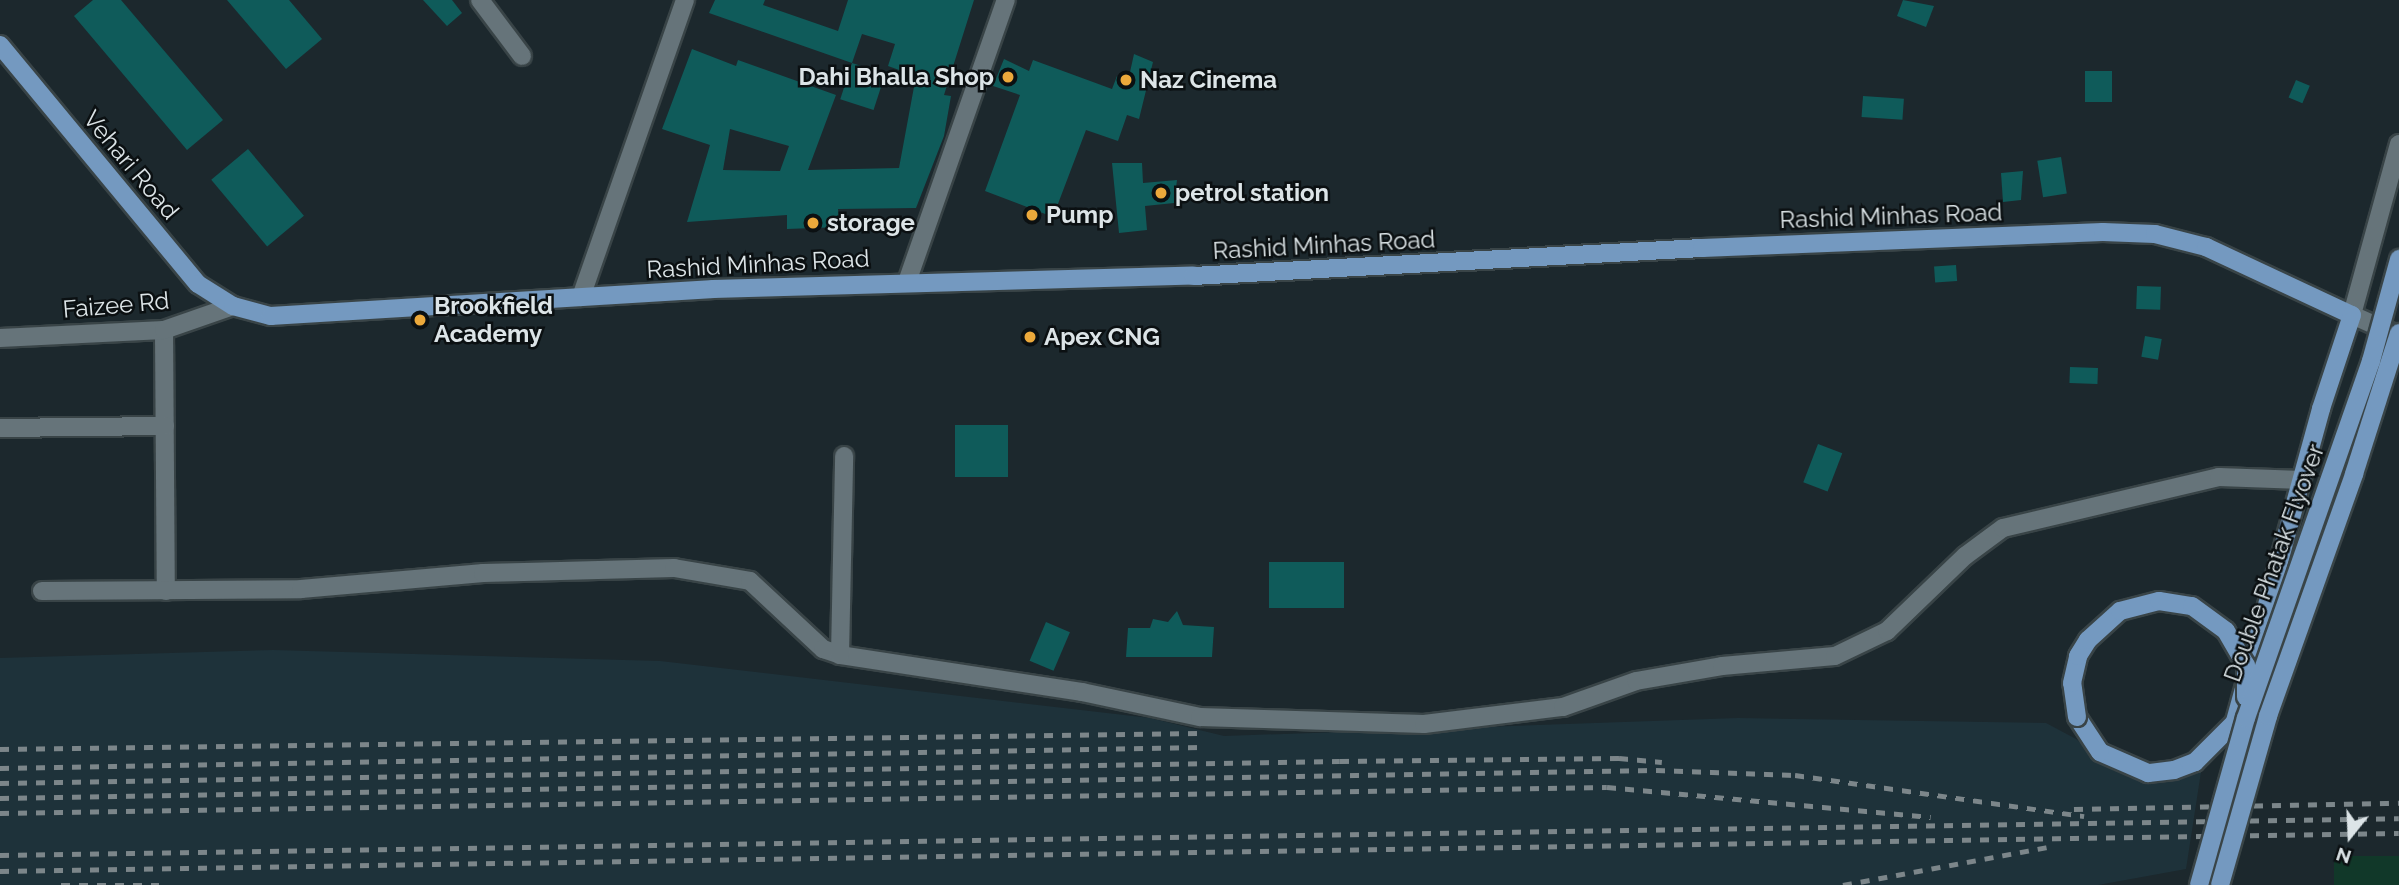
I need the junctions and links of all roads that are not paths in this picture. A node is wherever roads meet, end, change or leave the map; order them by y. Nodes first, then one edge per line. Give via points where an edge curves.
1 (480, 0) edge
2 (685, 0) edge
3 (1006, 0) edge
4 (0, 45) edge
5 (523, 56) dead end
6 (2399, 144) edge
7 (2399, 259) edge
8 (908, 282) junction
9 (581, 297) junction
10 (233, 306) junction
11 (2352, 315) junction
12 (164, 330) junction
13 (2399, 334) edge
14 (0, 338) edge
15 (164, 426) junction
16 (0, 428) edge
17 (844, 456) dead end
18 (2302, 480) junction
19 (42, 591) dead end
20 (166, 591) junction
21 (840, 655) junction
22 (2246, 718) junction
23 (2199, 885) edge
24 (2220, 885) edge

1 - 5 street
2 - 9 street
3 - 8 street
4 - 10 main road, Vehari Road via 198,284
6 - 11 street
7 - 22 main road, Double Phatak Flyover, bridge via 2371,361
8 - 9 main road, Rashid Minhas Road
8 - 11 main road, Rashid Minhas Road via 1193,276 1716,247 2142,233 2206,247
9 - 10 main road, Rashid Minhas Road via 319,315 271,316
10 - 12 street, Faizee Rd
11 - 13 street, Rashid Minhas Road
11 - 18 main road
12 - 14 street, Faizee Rd
12 - 15 street
13 - 24 main road, Double Phatak Flyover, bridge via 2268,716
15 - 16 street
15 - 20 street
17 - 21 street
18 - 21 street via 2219,477 2024,521 1984,540 1887,631 1844,653 1636,681 1563,707 1507,715 1424,724 1200,717 1082,692
18 - 22 main road, bridge via 2244,701 2220,740 2184,768 2148,773 2110,761 2090,742 2077,717 2074,669 2097,628 2132,606 2169,601 2206,614 2234,641 2246,665
19 - 20 street
20 - 21 street via 301,589 484,573 674,568 750,581 823,649
22 - 23 main road, Double Phatak Flyover, bridge

